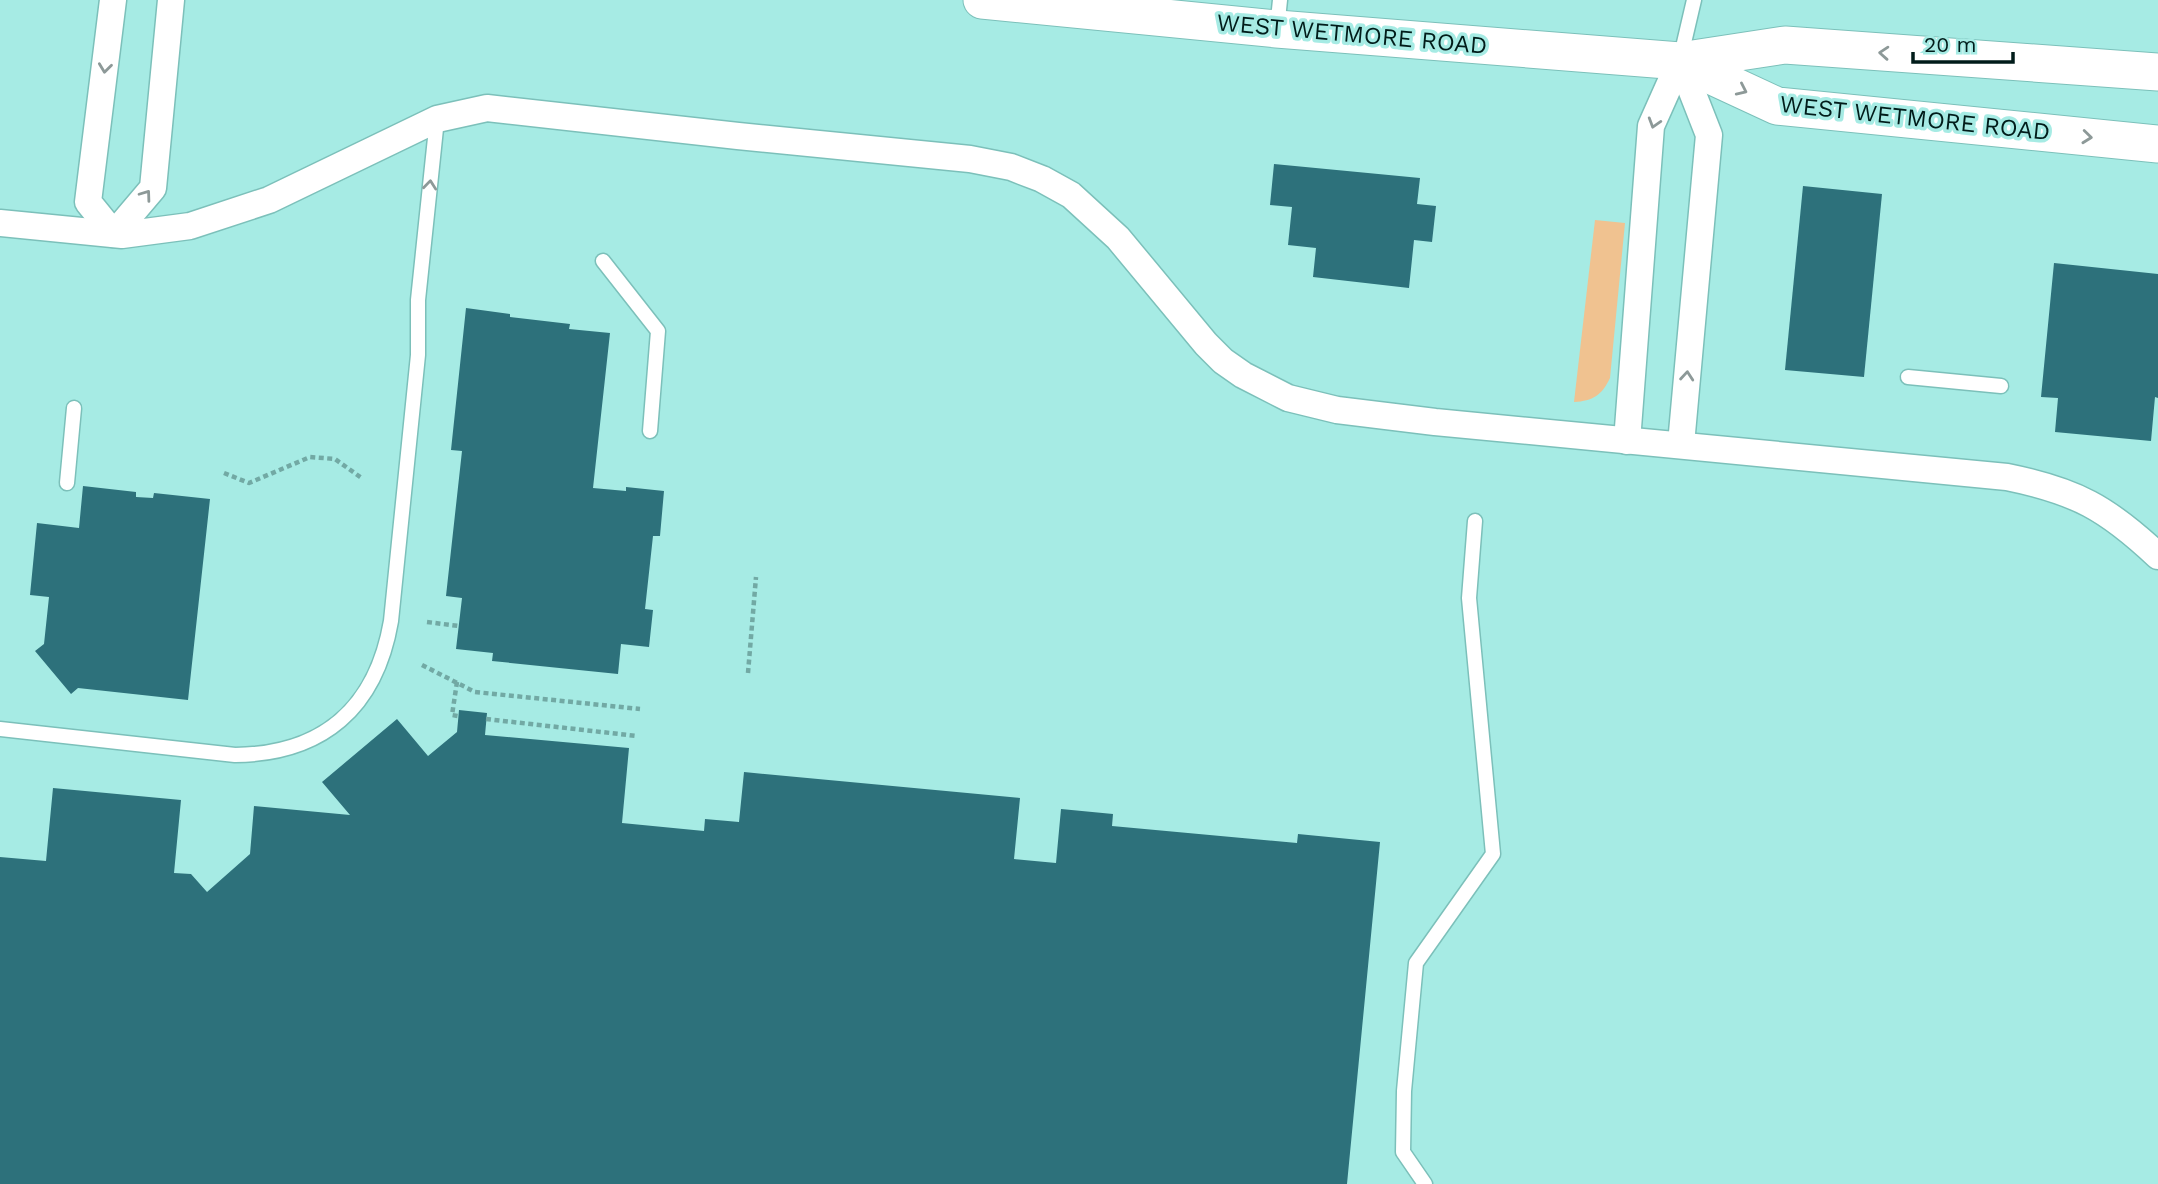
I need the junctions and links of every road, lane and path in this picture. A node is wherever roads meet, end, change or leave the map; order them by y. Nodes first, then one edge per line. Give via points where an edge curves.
1 (113, 0) edge
2 (171, 0) edge
3 (982, 0) edge
4 (1694, 0) edge
5 (1279, 14) edge
6 (1680, 61) junction
7 (2158, 72) edge
8 (438, 119) junction
9 (2158, 144) edge
10 (0, 223) edge
11 (114, 234) junction
12 (603, 261) dead end
13 (1908, 377) dead end
14 (2001, 386) dead end
15 (74, 408) dead end
16 (650, 431) dead end
17 (1627, 441) junction
18 (1681, 444) junction
19 (224, 473) dead end
20 (363, 479) dead end
21 (67, 483) dead end
22 (1475, 521) dead end
23 (2158, 556) edge
24 (756, 578) dead end
25 (427, 622) dead end
26 (459, 626) dead end
27 (422, 665) dead end
28 (748, 673) dead end
29 (457, 682) junction
30 (640, 709) dead end
31 (458, 716) dead end
32 (486, 719) dead end
33 (0, 729) edge
34 (637, 736) dead end
35 (1425, 1184) edge

1 -> 11 street via 88,202
11 -> 2 street via 153,188
3 - 5 main road, WEST WETMORE ROAD
4 - 6 lane
5 - 6 main road, WEST WETMORE ROAD
7 -> 6 main road, WEST WETMORE ROAD via 1785,45
6 -> 9 main road, WEST WETMORE ROAD via 1777,106
6 -> 17 street via 1651,127
18 -> 6 street via 1709,135
8 - 11 street via 269,200 190,226
8 - 17 street via 487,108 1011,167 1071,195 1096,215 1223,361 1288,398 1337,410
33 -> 8 lane via 250,754 294,747 315,737 346,716 376,675 391,621
10 - 11 street
12 - 16 lane via 658,331
13 - 14 lane
15 - 21 lane
17 - 18 street
18 - 23 street via 2042,484 2098,507
19 - 20 path via 249,483 310,457 335,459
22 - 35 lane via 1469,598 1493,854 1416,963 1403,1152
24 - 28 path
25 - 26 path
27 - 29 path
29 - 30 path via 475,692
29 - 31 path via 452,715
32 - 34 path

